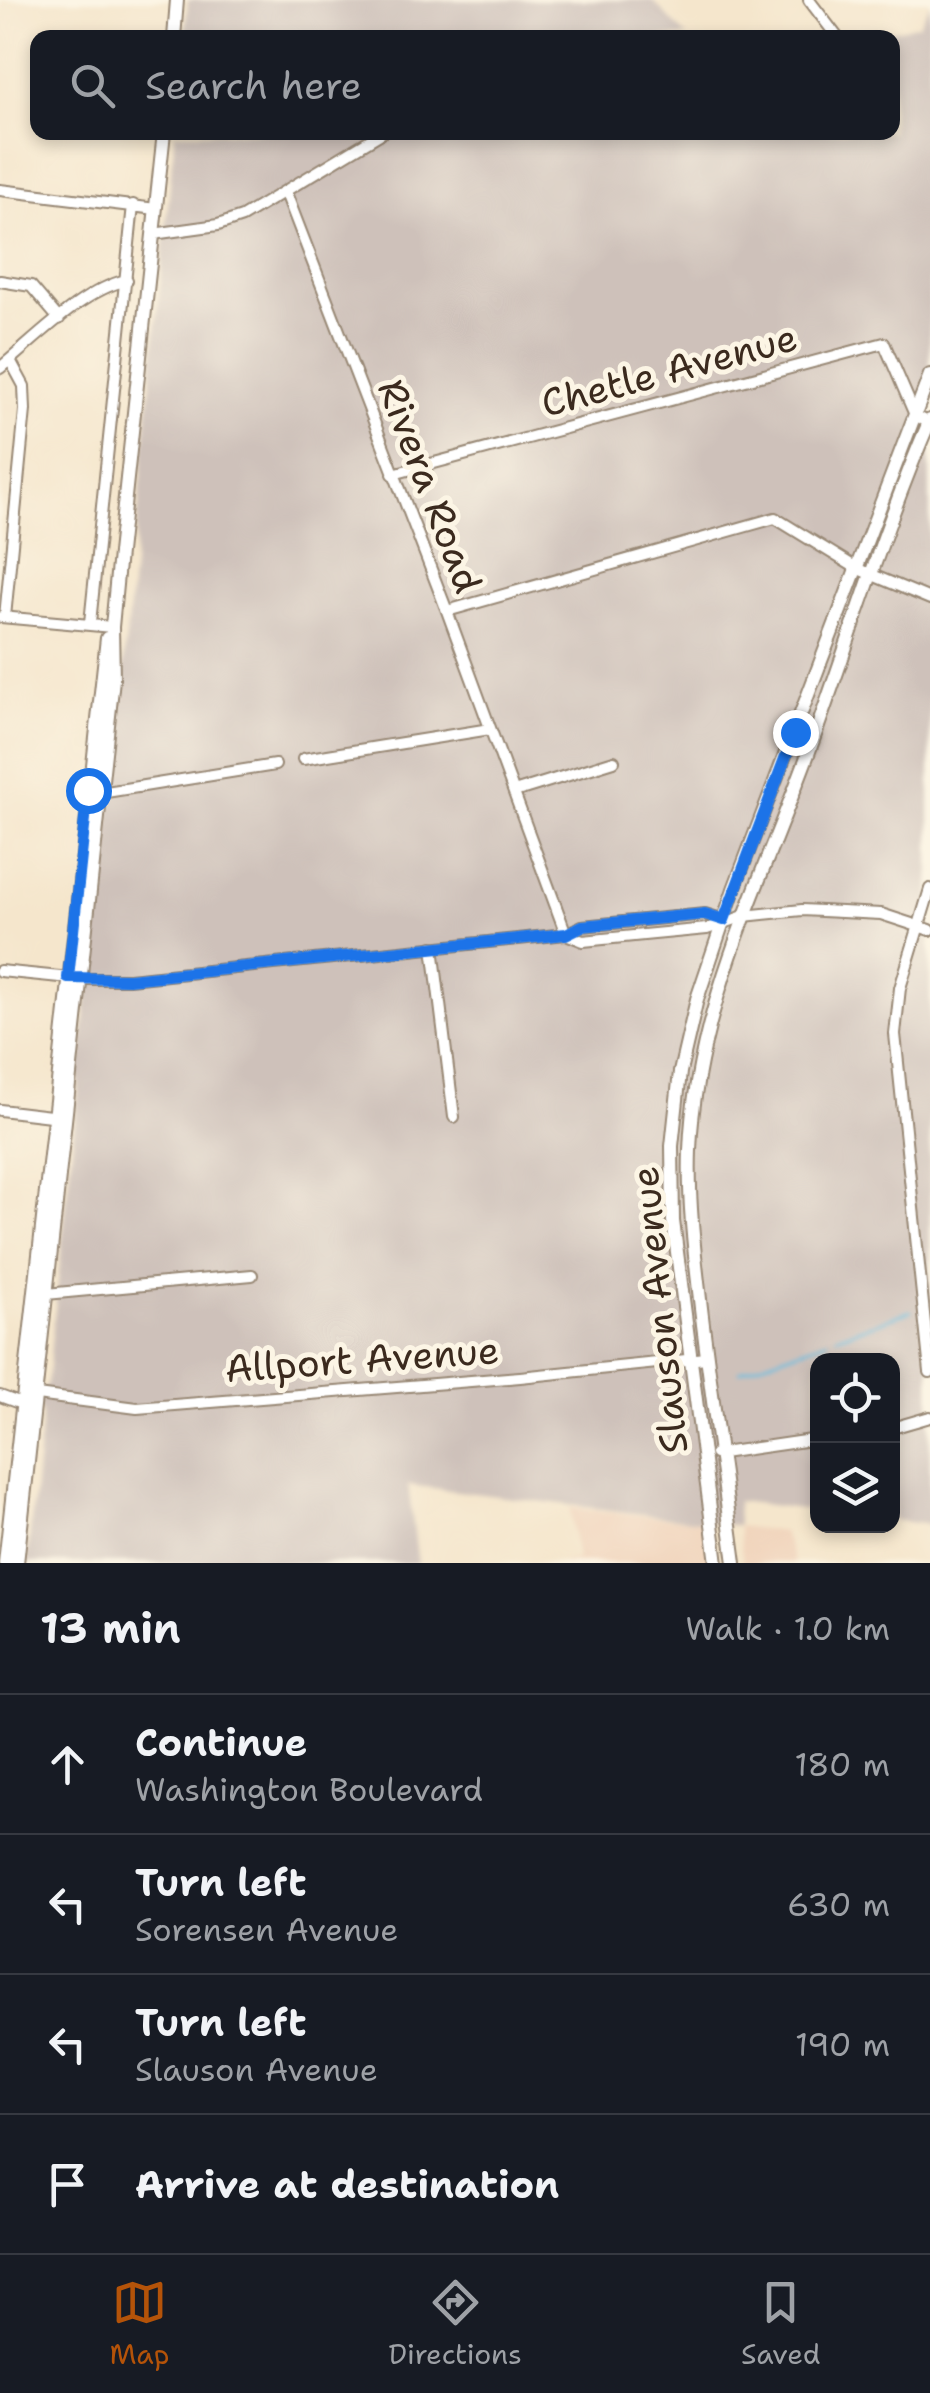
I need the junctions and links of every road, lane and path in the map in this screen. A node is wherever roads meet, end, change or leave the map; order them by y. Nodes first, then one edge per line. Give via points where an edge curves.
1 (178, 0) edge
2 (809, 0) edge
3 (175, 30) edge
4 (832, 30) edge
5 (163, 140) edge
6 (371, 140) edge
7 (0, 190) edge
8 (286, 192) junction
9 (133, 205) junction
10 (156, 209) junction
11 (153, 234) junction
12 (127, 280) junction
13 (0, 281) edge
14 (59, 318) junction
15 (5, 364) edge
16 (930, 375) edge
17 (915, 415) junction
18 (929, 422) edge
19 (393, 474) junction
20 (865, 572) junction
21 (930, 599) edge
22 (447, 612) junction
23 (3, 617) edge
24 (90, 623) junction
25 (112, 627) junction
26 (490, 729) junction
27 (302, 758) dead end
28 (614, 761) dead end
29 (275, 766) dead end
30 (100, 792) junction
31 (514, 792) junction
32 (757, 834) junction
33 (930, 889) edge
34 (744, 916) junction
35 (724, 920) junction
36 (925, 927) edge
37 (566, 934) junction
38 (434, 947) junction
39 (0, 971) edge
40 (74, 978) junction
41 (712, 1018) junction
42 (0, 1110) edge
43 (59, 1117) junction
44 (454, 1117) dead end
45 (252, 1274) dead end
46 (46, 1294) junction
47 (699, 1358) junction
48 (930, 1372) edge
49 (0, 1396) edge
50 (29, 1400) junction
51 (930, 1416) edge
52 (900, 1425) edge
53 (810, 1441) edge
54 (720, 1454) junction
55 (704, 1456) junction
56 (13, 1486) edge
57 (5, 1563) edge
58 (18, 1563) edge
59 (718, 1563) edge
60 (734, 1563) edge

1 - 3 main road
2 - 4 street
5 - 10 main road
6 - 8 street
7 - 9 street
8 - 11 street via 218,225
8 - 19 street, Rivera Road
9 - 10 street
9 - 12 street
10 - 11 main road
11 - 25 main road
12 - 14 street
12 - 24 street
13 - 14 street via 31,286
14 - 15 street
15 - 23 street via 24,386 25,410
16 - 17 main road, Slauson Avenue
17 - 18 street
17 - 19 street, Chetle Avenue via 884,344
17 - 20 main road, Slauson Avenue
18 - 20 main road, Slauson Avenue
19 - 22 street, Rivera Road
20 - 21 street
20 - 22 street via 775,518
20 - 32 main road, Slauson Avenue
20 - 34 main road, Slauson Avenue via 798,781
22 - 26 street, Rivera Road
23 - 24 street
24 - 25 street
25 - 30 main road
25 - 40 main road via 104,646
26 - 27 street
26 - 31 street, Rivera Road
28 - 31 street
29 - 30 street
30 - 40 main road
31 - 37 street, Rivera Road
32 - 34 main road
32 - 35 main road, Slauson Avenue
33 - 36 street
34 - 35 street
34 - 36 street via 838,910
34 - 41 main road, Slauson Avenue
35 - 37 street via 707,929 583,941
35 - 41 main road via 728,950
35 - 47 main road, Slauson Avenue via 690,1022 672,1146 673,1221
36 - 48 street via 900,988 895,1034
37 - 38 street
38 - 40 street via 129,979
38 - 44 street
39 - 40 street
40 - 43 main road
41 - 47 main road, Slauson Avenue via 690,1148
42 - 43 street
43 - 46 main road
43 - 50 main road
45 - 46 street
46 - 50 main road
47 - 50 street, Allport Avenue via 136,1408
47 - 54 main road, Slauson Avenue
47 - 55 main road, Slauson Avenue
49 - 50 street, Allport Avenue
50 - 56 main road
51 - 52 street
53 - 54 street
54 - 55 street
54 - 60 main road, Slauson Avenue
55 - 59 main road, Slauson Avenue
56 - 57 main road
56 - 58 main road

